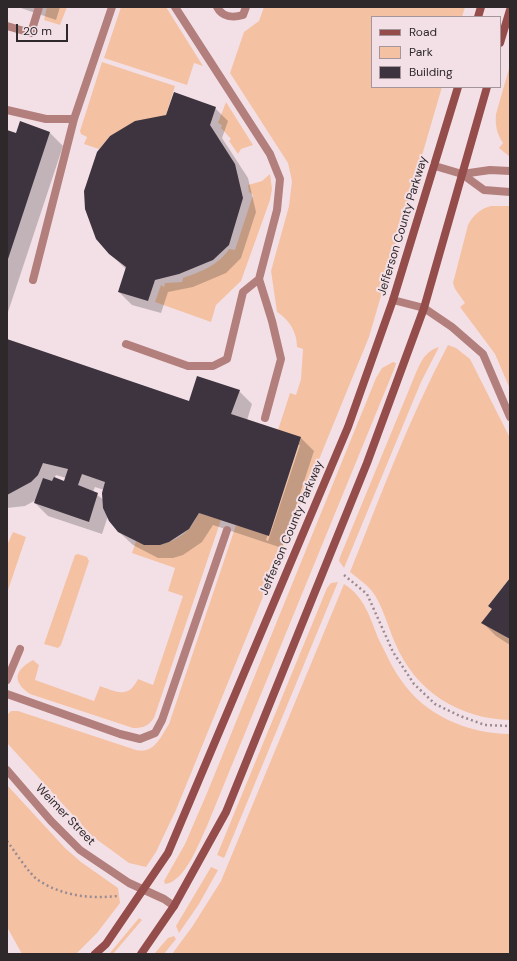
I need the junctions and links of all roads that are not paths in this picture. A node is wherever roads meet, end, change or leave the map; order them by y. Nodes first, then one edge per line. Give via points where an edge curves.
1 (39, 7) edge
2 (112, 7) edge
3 (175, 7) edge
4 (217, 7) edge
5 (246, 7) edge
6 (510, 10) edge
7 (7, 26) edge
8 (501, 40) edge
9 (458, 88) edge
10 (486, 88) edge
11 (7, 110) edge
12 (74, 119) junction
13 (434, 166) junction
14 (510, 170) edge
15 (462, 174) junction
16 (510, 192) edge
17 (259, 279) junction
18 (33, 280) dead end
19 (393, 300) junction
20 (424, 308) junction
21 (126, 344) dead end
22 (510, 417) edge
23 (265, 418) dead end
24 (227, 530) dead end
25 (20, 649) dead end
26 (7, 680) edge
27 (7, 694) edge
28 (7, 770) edge
29 (143, 890) junction
30 (174, 906) junction
31 (95, 954) edge
32 (141, 954) edge

1 - 7 street via 31,33
2 - 12 street
3 - 17 street via 270,154 280,179 278,210
4 - 5 street via 224,15 234,18 243,15
6 - 8 street
9 - 13 street, Jefferson County Parkway
10 - 15 street
11 - 12 street via 46,119
12 - 18 street
13 - 15 street
13 - 19 street, Jefferson County Parkway
14 - 15 street
15 - 16 street via 484,190
15 - 20 street
17 - 21 street via 243,292 227,359 213,366 188,366
17 - 23 street via 281,359
19 - 20 street
19 - 29 street, Jefferson County Parkway via 348,427 184,817 168,853
20 - 22 street via 452,327 483,354
20 - 30 street via 367,463 226,812
24 - 27 street via 162,720 155,733 140,739 120,734
25 - 26 street
28 - 29 street, Weimer Street via 80,850
29 - 30 street, Weimer Street
29 - 31 street, Jefferson County Parkway via 106,944
30 - 32 street

